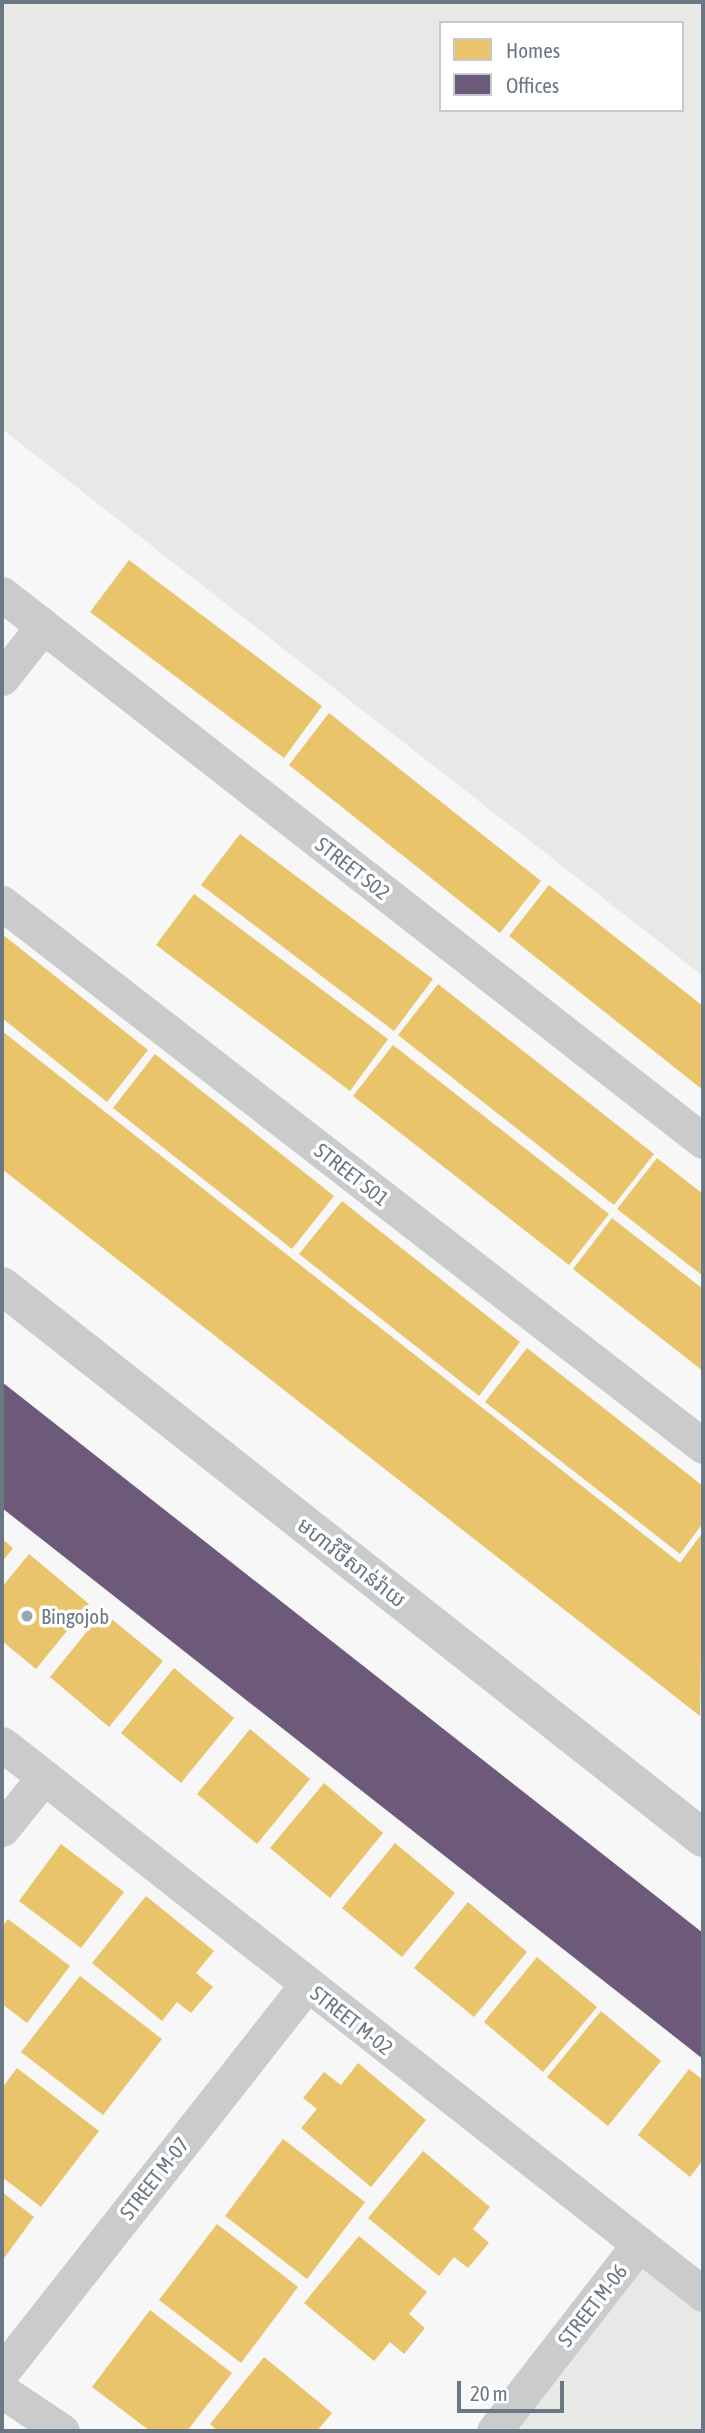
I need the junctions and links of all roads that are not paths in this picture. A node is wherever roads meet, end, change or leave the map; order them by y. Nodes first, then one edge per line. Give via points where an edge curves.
1 (2, 594) edge
2 (43, 626) junction
3 (2, 678) edge
4 (2, 903) edge
5 (703, 1141) edge
6 (2, 1286) edge
7 (703, 1446) edge
8 (2, 1744) edge
9 (44, 1777) junction
10 (699, 1826) edge
11 (2, 1829) edge
12 (307, 1984) junction
13 (639, 2244) junction
14 (703, 2294) edge
15 (2, 2372) edge
16 (2, 2391) edge
17 (62, 2431) edge
18 (494, 2431) edge

1 - 2 street, STREET S02
2 - 3 street
2 - 5 street, STREET S02
4 - 7 street, STREET S01
6 - 10 street, មហាវិថីសាន់រ៉ាយ
8 - 9 street, STREET M-02
9 - 11 street
9 - 12 street, STREET M-02
12 - 13 street, STREET M-02
12 - 15 street, STREET M-07
13 - 14 street, STREET M-02
13 - 18 street, STREET M-06
16 - 17 street

